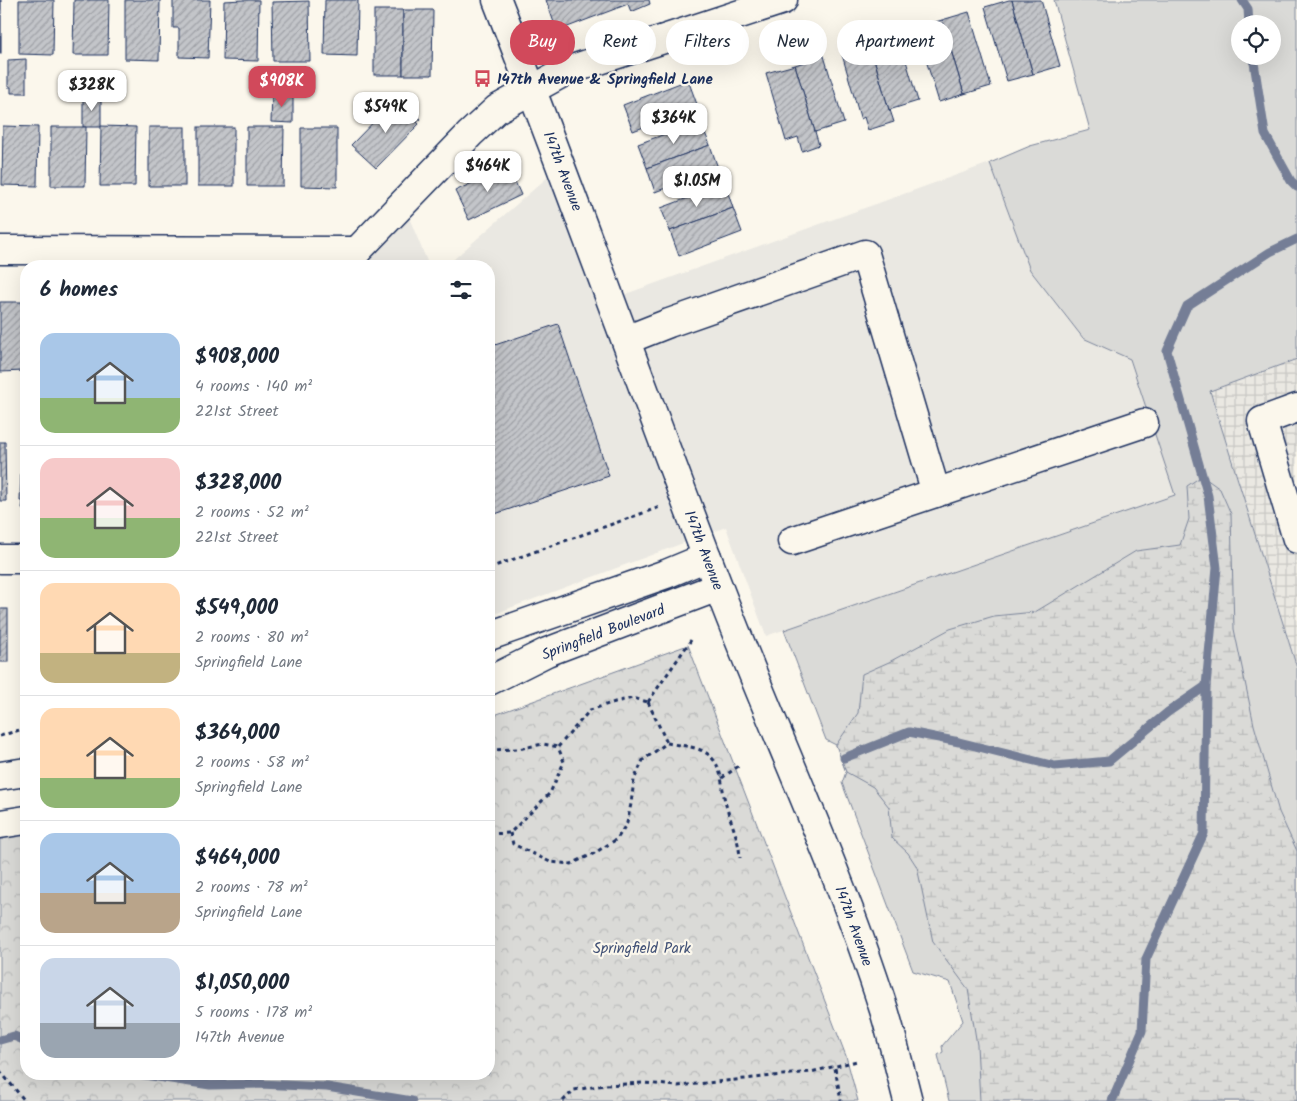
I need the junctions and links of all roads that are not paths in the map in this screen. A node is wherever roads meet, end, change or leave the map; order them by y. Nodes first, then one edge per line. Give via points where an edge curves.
1 (497, 0) edge
2 (783, 0) edge
3 (715, 11) edge
4 (532, 89) junction
5 (0, 250) edge
6 (351, 259) edge
7 (626, 340) junction
8 (1297, 408) edge
9 (1144, 423) dead end
10 (936, 493) junction
11 (1297, 539) edge
12 (792, 541) dead end
13 (707, 557) junction
14 (0, 559) edge
15 (20, 559) edge
16 (718, 587) junction
17 (495, 634) edge
18 (495, 678) edge
19 (20, 773) edge
20 (0, 776) edge
21 (20, 821) edge
22 (0, 824) edge
23 (908, 1101) edge

1 - 4 street, 147th Avenue
2 - 3 street
3 - 4 street via 566,70
4 - 6 street via 497,109 470,134
4 - 7 street, 147th Avenue
5 - 6 street
7 - 10 street via 865,254
7 - 13 street, 147th Avenue
8 - 11 street via 1262,421
9 - 10 street
10 - 12 street
13 - 16 street, 147th Avenue
13 - 17 street
14 - 15 street
16 - 18 street, Springfield Boulevard via 547,652
16 - 23 street, 147th Avenue via 866,958 884,1010
19 - 20 street
21 - 22 street

